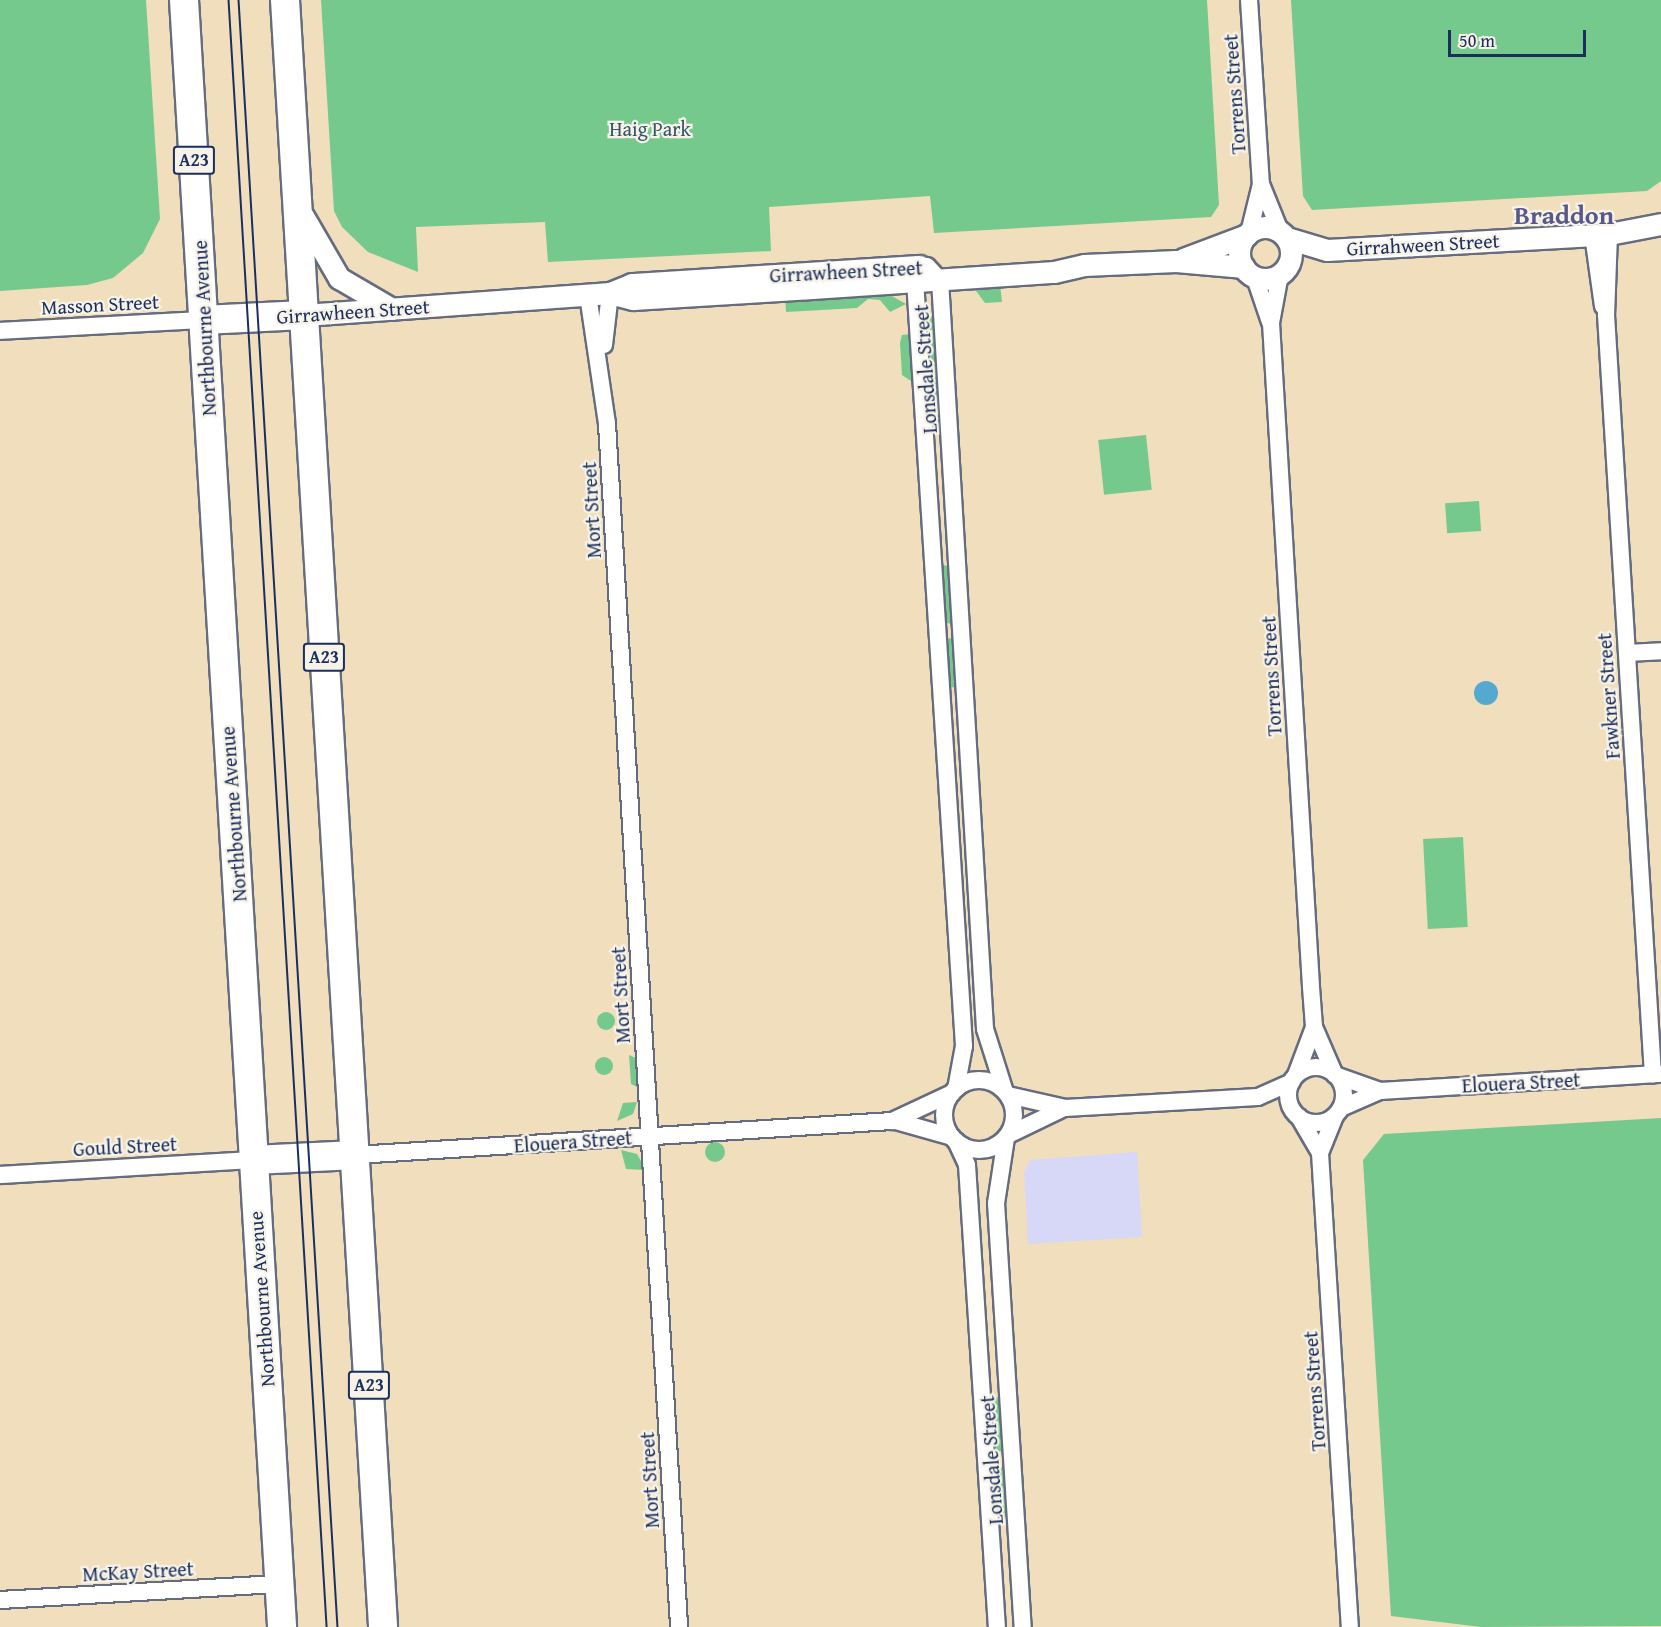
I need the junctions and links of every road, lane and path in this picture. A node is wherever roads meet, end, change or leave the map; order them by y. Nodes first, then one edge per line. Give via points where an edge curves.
1 (184, 0) edge
2 (285, 0) edge
3 (1249, 0) edge
4 (1261, 184) junction
5 (298, 201) junction
6 (1661, 224) edge
7 (1248, 234) junction
8 (1283, 235) junction
9 (1601, 235) junction
10 (1327, 250) junction
11 (1176, 261) junction
12 (1249, 271) junction
13 (1283, 271) junction
14 (927, 276) junction
15 (610, 293) junction
16 (588, 294) junction
17 (392, 309) junction
18 (304, 315) junction
19 (203, 320) junction
20 (1271, 323) junction
21 (0, 331) edge
22 (602, 361) junction
23 (958, 579) junction
24 (935, 581) junction
25 (1661, 651) edge
26 (1627, 653) junction
27 (968, 748) junction
28 (946, 749) junction
29 (979, 923) junction
30 (957, 925) junction
31 (1314, 1027) junction
32 (1334, 1074) junction
33 (1657, 1075) edge
34 (1294, 1079) junction
35 (1380, 1090) junction
36 (954, 1091) junction
37 (1006, 1092) junction
38 (1258, 1097) junction
39 (1065, 1108) junction
40 (1338, 1112) junction
41 (1296, 1113) junction
42 (892, 1120) junction
43 (650, 1136) junction
44 (1007, 1136) junction
45 (954, 1139) junction
46 (1320, 1153) junction
47 (356, 1155) junction
48 (253, 1160) junction
49 (0, 1175) edge
50 (1001, 1291) junction
51 (975, 1293) junction
52 (279, 1584) junction
53 (0, 1600) edge
54 (282, 1627) edge
55 (383, 1627) edge
56 (679, 1627) edge
57 (997, 1627) edge
58 (1023, 1627) edge
59 (1350, 1627) edge

1 - 19 highway, Northbourne Avenue / A23
2 - 5 highway, A23
3 - 4 street, Torrens Street
4 - 7 street, Torrens Street
4 - 8 street, Torrens Street
5 - 17 street via 321,254 339,278
5 - 18 highway, A23
6 - 9 street, Girrahween Street
7 - 8 street via 1264,227
7 - 11 street, Girrawheen Street
7 - 12 street via 1240,250
8 - 10 street, Girrahween Street
8 - 13 street via 1291,251
9 - 10 street, Girrahween Street
9 - 26 street, Fawkner Street
10 - 13 street, Girrahween Street
11 - 12 street, Girrawheen Street
11 - 14 street, Girrawheen Street via 1084,265 1053,258
12 - 13 street
12 - 20 street, Torrens Street
13 - 20 street, Torrens Street
14 - 15 street, Girrawheen Street via 633,299
14 - 23 street, Lonsdale Street
14 - 24 street, Lonsdale Street
15 - 16 street, Girrawheen Street
15 - 22 street, Mort Street
16 - 17 street, Girrawheen Street
16 - 22 street, Mort Street
17 - 18 street, Girrawheen Street
18 - 19 highway, Girrawheen Street
18 - 47 highway, A23
19 - 21 street, Masson Street
19 - 48 highway, Northbourne Avenue / A23
20 - 31 street, Torrens Street
22 - 43 street, Mort Street
23 - 24 street
23 - 27 street, Lonsdale Street
24 - 28 street, Lonsdale Street
25 - 26 street
26 - 33 street, Fawkner Street
27 - 28 street
27 - 29 street, Lonsdale Street
28 - 30 street, Lonsdale Street
29 - 30 street
29 - 37 street, Lonsdale Street via 987,1045
30 - 36 street, Lonsdale Street via 964,1046
31 - 32 street, Torrens Street
31 - 34 street, Torrens Street
32 - 34 street via 1316,1067
32 - 35 street, Elouera Street
32 - 40 street via 1343,1090
33 - 35 street, Elouera Street
34 - 38 street
34 - 41 street
35 - 40 street, Elouera Street
36 - 37 street via 984,1080
36 - 42 street, Elouera Street
36 - 45 street via 944,1116
37 - 39 street
37 - 44 street via 1015,1114
38 - 39 street
38 - 41 street
39 - 44 street
40 - 41 street via 1312,1123
40 - 46 street, Torrens Street
41 - 46 street, Torrens Street
42 - 43 street, Elouera Street
42 - 45 street, Elouera Street
43 - 47 street, Elouera Street
43 - 56 street, Mort Street
44 - 45 street via 981,1150
44 - 50 street, Lonsdale Street via 996,1180
45 - 51 street, Lonsdale Street via 967,1165
46 - 59 street, Torrens Street
47 - 48 highway, Elouera Street
47 - 55 highway, A23
48 - 49 street, Gould Street
48 - 52 highway, Northbourne Avenue / A23
50 - 51 street
50 - 58 street, Lonsdale Street
51 - 57 street, Lonsdale Street
52 - 53 street, McKay Street
52 - 54 highway, Northbourne Avenue / A23

